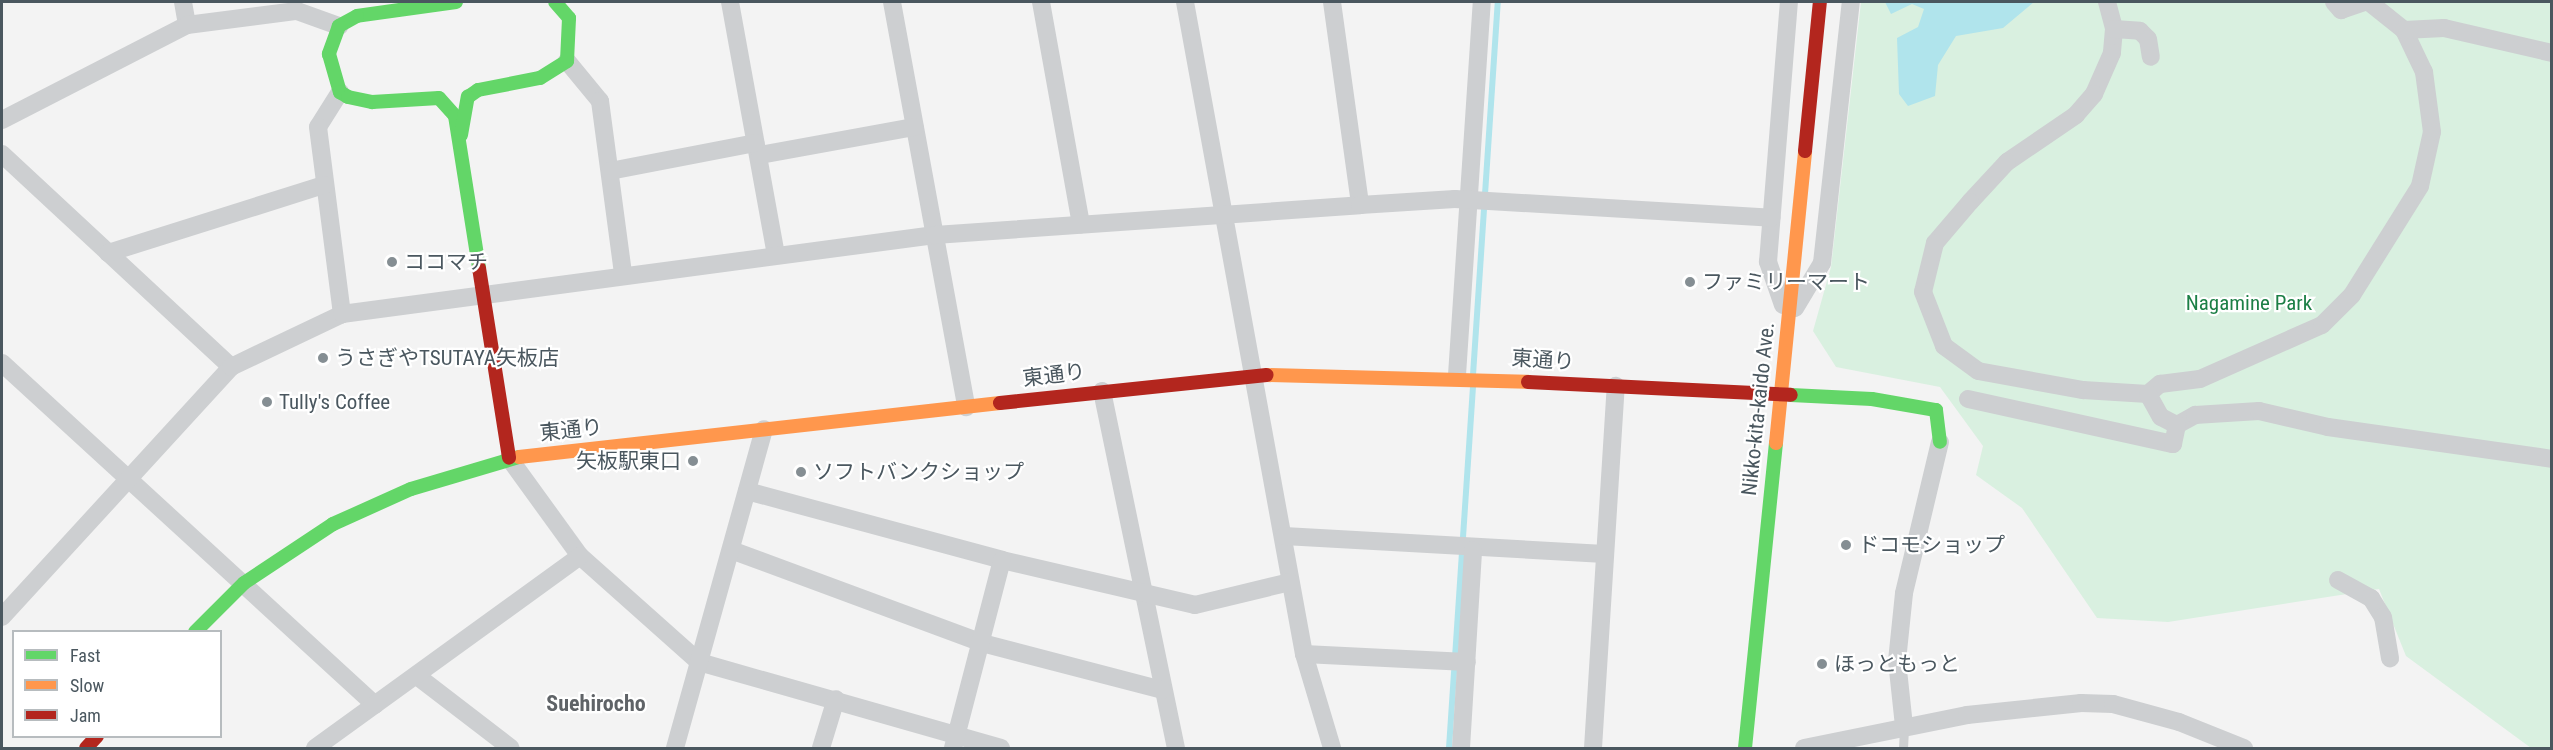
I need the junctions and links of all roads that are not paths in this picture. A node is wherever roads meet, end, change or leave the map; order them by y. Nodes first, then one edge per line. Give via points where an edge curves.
1 (183, 2) edge
2 (456, 2) edge
3 (557, 2) edge
4 (730, 2) edge
5 (892, 2) edge
6 (1041, 2) edge
7 (1185, 2) edge
8 (1332, 2) edge
9 (1482, 2) edge
10 (1789, 2) edge
11 (1820, 2) edge
12 (1851, 2) edge
13 (2107, 2) edge
14 (2334, 2) edge
15 (2366, 2) edge
16 (188, 25) junction
17 (339, 26) junction
18 (2114, 29) junction
19 (2404, 30) junction
20 (2552, 53) edge
21 (2151, 57) dead end
22 (567, 61) junction
23 (340, 92) junction
24 (2, 120) edge
25 (914, 127) junction
26 (461, 135) junction
27 (758, 149) junction
28 (2, 154) edge
29 (610, 171) junction
30 (324, 185) junction
31 (1468, 200) junction
32 (1360, 205) junction
33 (1225, 215) junction
34 (1771, 218) junction
35 (1081, 224) junction
36 (935, 235) junction
37 (108, 253) junction
38 (776, 254) junction
39 (623, 273) junction
40 (486, 294) junction
41 (342, 314) junction
42 (1788, 320) junction
43 (2, 363) edge
44 (231, 367) junction
45 (1253, 375) junction
46 (1457, 375) junction
47 (1616, 386) junction
48 (1102, 391) junction
49 (2148, 394) junction
50 (1780, 396) junction
51 (1968, 399) dead end
52 (966, 407) junction
53 (2177, 425) junction
54 (764, 429) junction
55 (1940, 442) joint
56 (2552, 445) edge
57 (2529, 456) junction
58 (509, 458) junction
59 (2552, 459) edge
60 (129, 479) junction
61 (747, 491) junction
62 (1284, 536) junction
63 (731, 550) junction
64 (1473, 550) junction
65 (1604, 554) junction
66 (580, 556) junction
67 (1002, 560) junction
68 (2338, 580) dead end
69 (1290, 582) junction
70 (244, 583) junction
71 (1144, 593) junction
72 (2, 618) edge
73 (197, 630) edge
74 (982, 643) junction
75 (1304, 654) junction
76 (2390, 658) dead end
77 (699, 662) junction
78 (1467, 662) junction
79 (417, 676) junction
80 (1162, 690) junction
81 (836, 699) junction
82 (375, 705) junction
83 (1904, 726) junction
84 (955, 741) edge
85 (315, 748) edge
86 (511, 748) edge
87 (675, 748) edge
88 (821, 748) edge
89 (1001, 748) edge
90 (1176, 748) edge
91 (1332, 748) edge
92 (1461, 748) edge
93 (1593, 748) edge
94 (1745, 748) edge
95 (1803, 748) edge
96 (1903, 748) edge
97 (2244, 748) edge

1 - 16 street
2 - 17 main road via 357,16
3 - 22 main road via 568,18
4 - 27 street
5 - 25 street
6 - 35 street
7 - 33 street
8 - 32 street
9 - 31 street
10 - 34 street
11 - 42 main road, Nikko-kita-kaido Ave.
12 - 42 street via 1822,263
13 - 18 street
14 - 15 street via 2341,10
15 - 19 street
16 - 17 street via 297,11
16 - 24 street
17 - 23 main road via 329,54
18 - 21 street via 2140,31 2148,39
18 - 49 street via 2110,62 2094,94 2076,115 2007,162 1970,202 1935,243 1923,292 1944,346 1978,371 2083,390
19 - 20 street via 2444,28
19 - 49 street via 2424,72 2430,150 2420,186 2352,295 2322,325 2284,345 2200,379 2168,381
22 - 26 main road via 540,78 478,90 468,97
22 - 29 street via 600,101
23 - 26 main road via 360,102 439,98 455,116
23 - 30 street via 318,127
25 - 27 street
25 - 36 street
26 - 40 main road
27 - 29 street
27 - 38 street
28 - 37 street
29 - 39 street
30 - 37 street
30 - 41 street
31 - 32 street
31 - 34 street
31 - 46 street
32 - 33 street
33 - 35 street
33 - 45 street
34 - 42 street via 1768,262
35 - 36 street
36 - 38 street
36 - 52 street
37 - 44 street
38 - 39 street
39 - 40 street
40 - 41 street
40 - 58 main road
41 - 44 street
42 - 50 main road, Nikko-kita-kaido Ave.
43 - 60 street
44 - 60 street
45 - 46 main road, 東通り
45 - 48 main road, 東通り
45 - 62 street
46 - 47 main road, 東通り
47 - 50 main road, 東通り
47 - 65 street
48 - 52 main road, 東通り
48 - 71 street
49 - 53 street via 2161,417
50 - 55 main road, 東通り via 1872,399 1935,410
50 - 94 main road, Nikko-kita-kaido Ave.
51 - 53 street via 2173,444
52 - 54 main road, 東通り
53 - 57 street via 2195,415 2259,411 2328,428
54 - 58 main road, 東通り
54 - 61 street
55 - 83 street via 1904,593 1897,661
56 - 57 street
57 - 59 street
58 - 66 street
58 - 70 main road, 東通り via 372,504 301,542
60 - 70 street
60 - 72 street
61 - 63 street
61 - 67 street
62 - 64 street
62 - 69 street
63 - 74 street
63 - 77 street
64 - 65 street
64 - 78 street
65 - 93 street
66 - 77 street
66 - 79 street
67 - 71 street
67 - 74 street
68 - 76 street via 2377,608
69 - 71 street via 1195,605
69 - 75 street
70 - 73 main road, 東通り
70 - 82 street
71 - 80 street
74 - 80 street
74 - 84 street
75 - 78 street
75 - 91 street
77 - 81 street
77 - 87 street
78 - 92 street
79 - 82 street
79 - 86 street
80 - 90 street
81 - 84 street
81 - 88 street
82 - 85 street
83 - 95 street
83 - 96 lane
83 - 97 street via 2070,704 2113,704 2179,722
84 - 89 street

